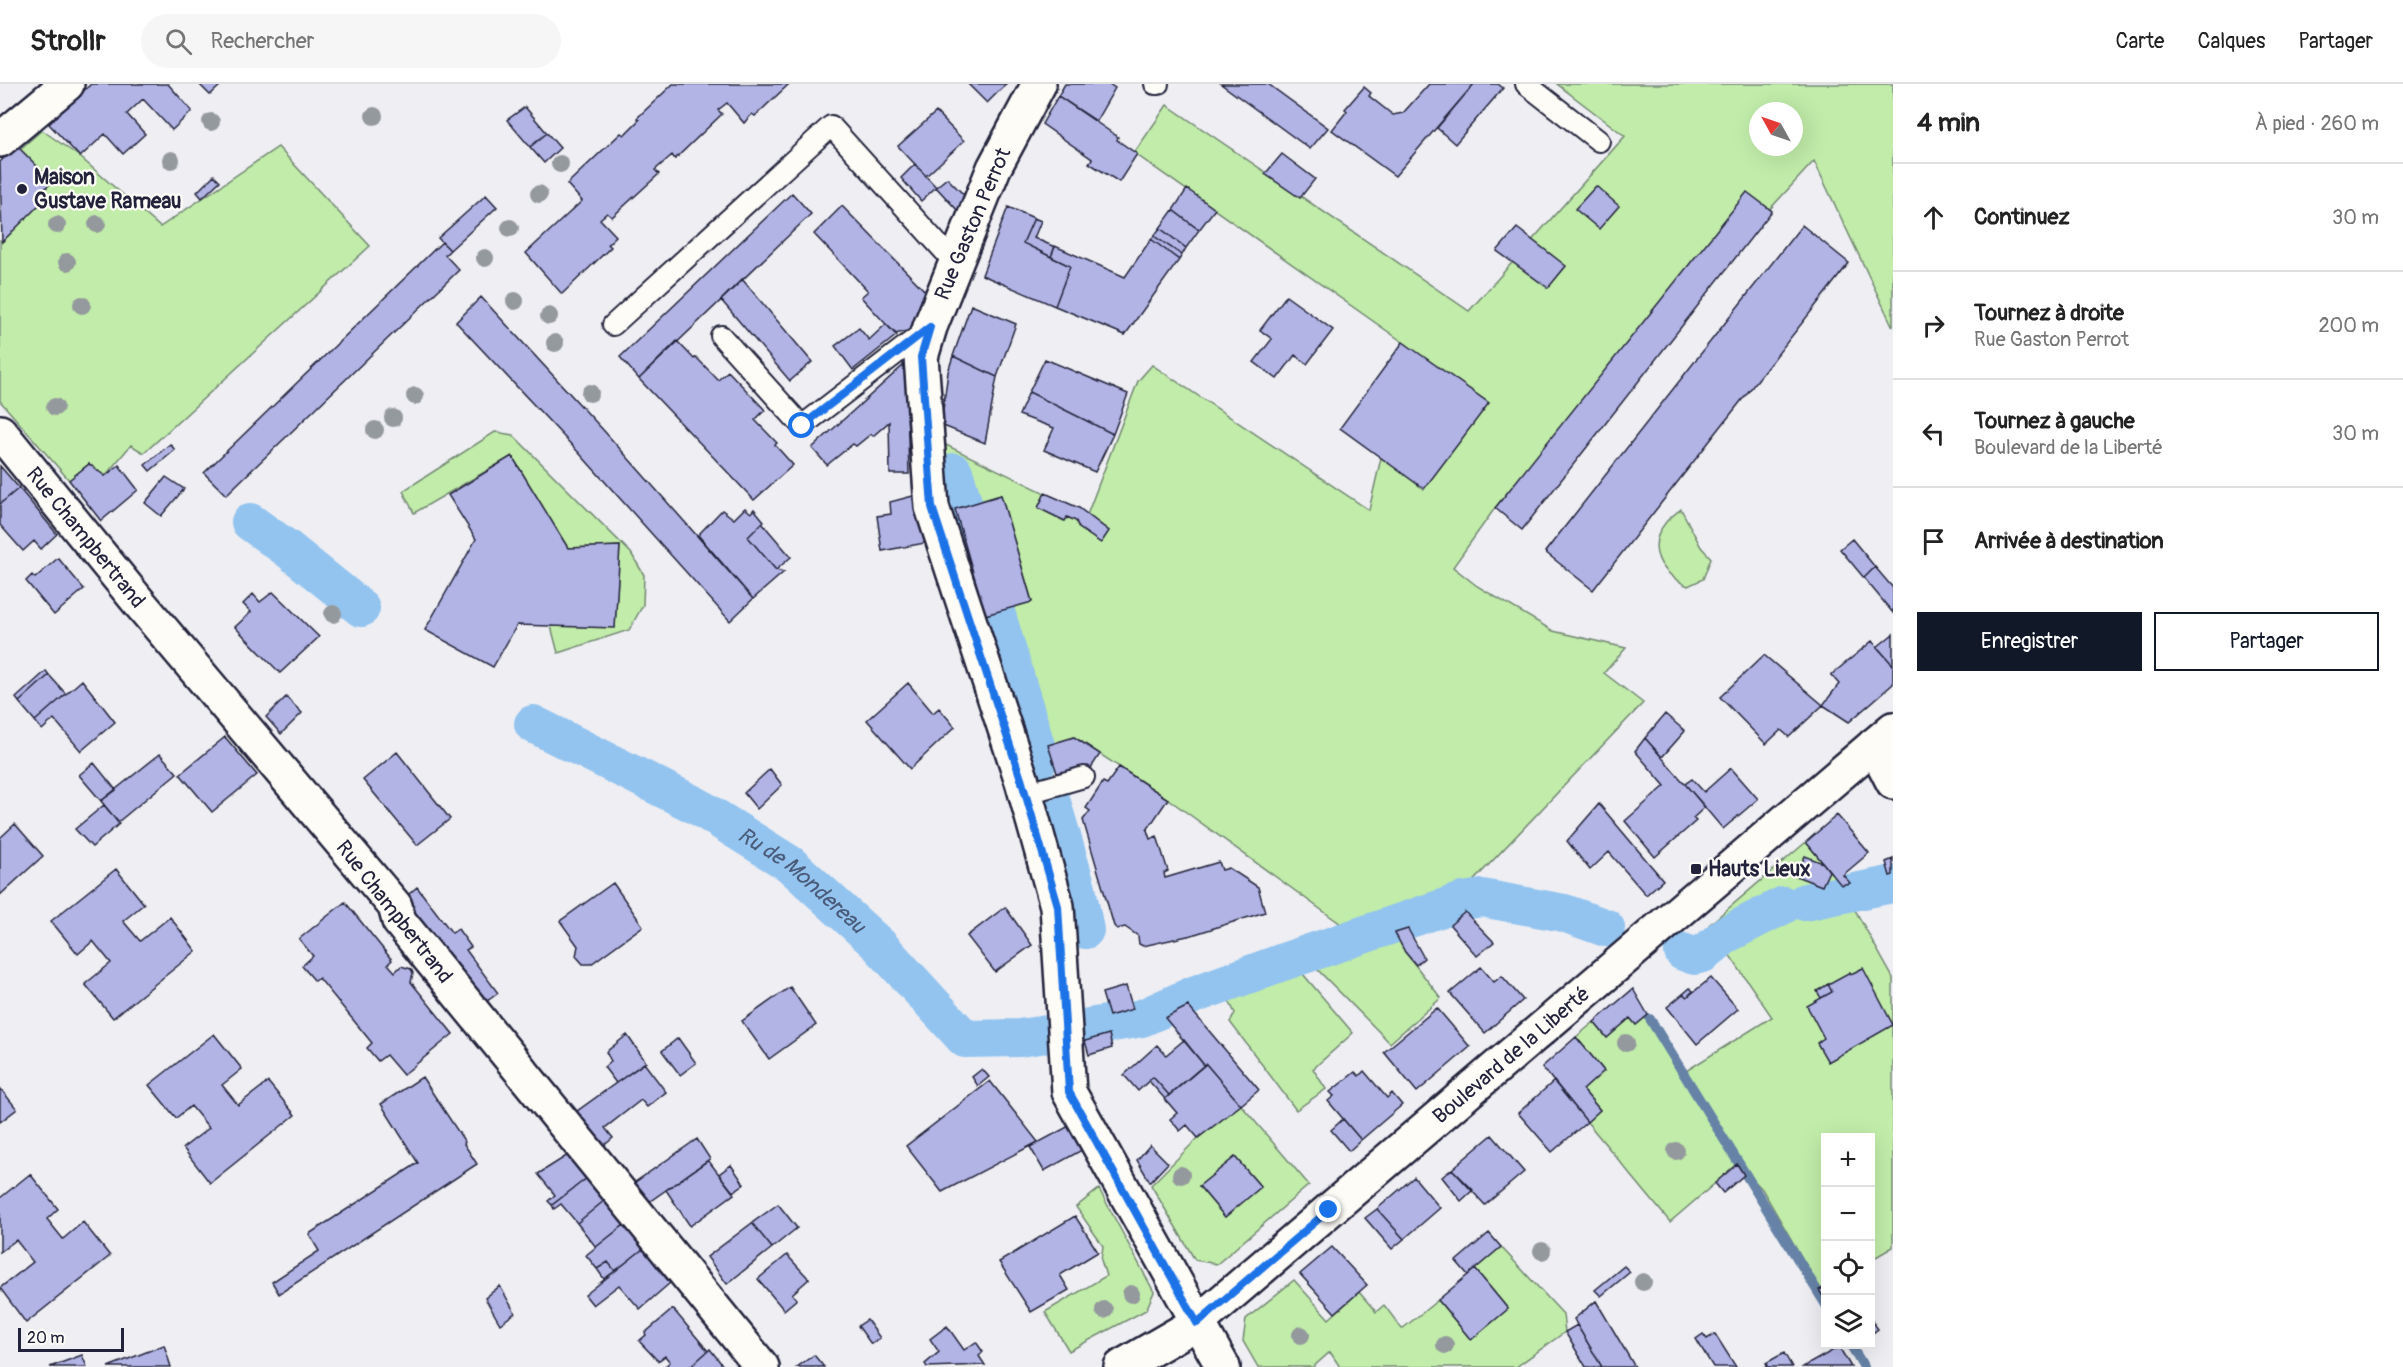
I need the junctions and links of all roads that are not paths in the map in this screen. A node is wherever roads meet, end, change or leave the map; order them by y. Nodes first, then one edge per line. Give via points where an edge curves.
1 (67, 84) edge
2 (1039, 84) edge
3 (1526, 84) edge
4 (0, 140) edge
5 (1599, 141) dead end
6 (956, 264) junction
7 (613, 325) dead end
8 (930, 327) junction
9 (721, 336) dead end
10 (0, 432) edge
11 (1883, 737) edge
12 (1084, 777) dead end
13 (1893, 782) edge
14 (1025, 794) junction
15 (1197, 1323) junction
16 (762, 1367) edge
17 (1121, 1367) edge
18 (1223, 1367) edge

1 - 4 street
2 - 6 street, Rue Gaston Perrot via 994,168
3 - 5 lane
6 - 7 lane via 831,126
6 - 8 street, Rue Gaston Perrot
8 - 9 lane via 802,426
8 - 14 street, Rue Gaston Perrot via 921,357 932,507
10 - 16 street, Rue Champbertrand via 136,600 395,906 399,921
11 - 13 street
11 - 15 street, Boulevard de la Liberté
12 - 14 lane
14 - 15 street, Rue Gaston Perrot via 1058,906 1069,1092
15 - 17 street, Boulevard de la Liberté
15 - 18 street, Rue Gaston Perrot

